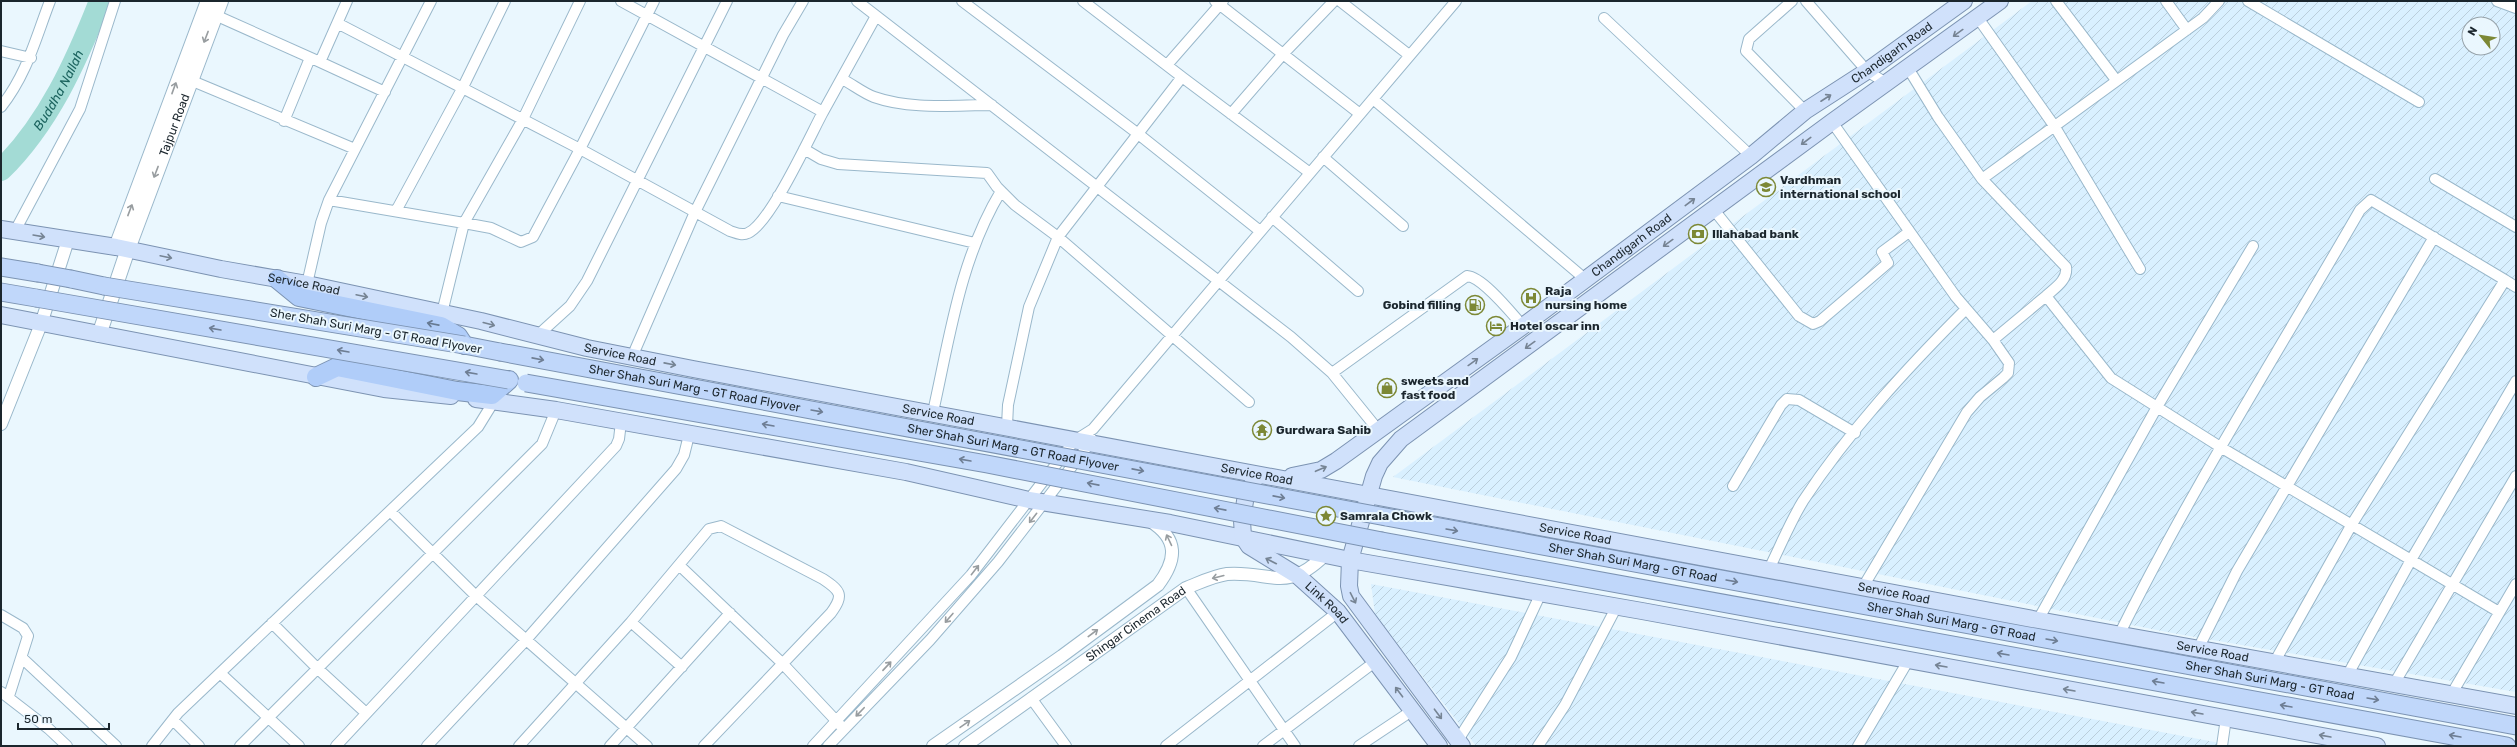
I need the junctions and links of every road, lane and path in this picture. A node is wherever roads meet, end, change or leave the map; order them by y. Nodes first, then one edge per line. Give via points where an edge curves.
1 (50, 1) edge
2 (116, 1) edge
3 (208, 1) edge
4 (221, 1) edge
5 (347, 1) edge
6 (431, 1) edge
7 (505, 1) edge
8 (580, 1) edge
9 (621, 1) edge
10 (654, 1) edge
11 (727, 1) edge
12 (803, 1) edge
13 (857, 1) edge
14 (962, 1) edge
15 (1083, 1) edge
16 (1334, 1) edge
17 (1340, 1) edge
18 (1456, 1) edge
19 (1792, 1) edge
20 (1806, 1) edge
21 (1964, 1) edge
22 (2000, 1) edge
23 (2056, 1) edge
24 (2166, 1) edge
25 (2219, 1) edge
26 (2248, 1) edge
27 (2497, 1) edge
28 (1219, 2) edge
29 (2516, 8) edge
30 (647, 14) junction
31 (215, 15) junction
32 (876, 16) junction
33 (1604, 18) dead end
34 (1978, 18) junction
35 (339, 24) junction
36 (2186, 30) junction
37 (705, 46) junction
38 (1, 52) edge
39 (1283, 54) junction
40 (1409, 55) junction
41 (31, 58) junction
42 (403, 59) junction
43 (315, 60) junction
44 (1167, 65) junction
45 (1908, 68) junction
46 (1867, 71) junction
47 (1182, 77) junction
48 (763, 78) junction
49 (842, 79) junction
50 (190, 80) junction
51 (2116, 80) junction
52 (1886, 83) junction
53 (462, 89) junction
54 (385, 92) junction
55 (1373, 99) junction
56 (2419, 102) dead end
57 (992, 105) junction
58 (1, 108) edge
59 (823, 112) junction
60 (1805, 112) junction
61 (1231, 114) junction
62 (1360, 114) junction
63 (284, 121) junction
64 (522, 121) junction
65 (1832, 122) junction
66 (2055, 127) junction
67 (1137, 134) junction
68 (355, 149) junction
69 (804, 149) junction
70 (580, 150) junction
71 (1751, 156) junction
72 (1323, 157) junction
73 (1310, 173) junction
74 (1982, 179) junction
75 (2435, 179) dead end
76 (638, 181) junction
77 (1096, 187) junction
78 (1002, 191) junction
79 (778, 196) junction
80 (329, 200) junction
81 (1714, 210) junction
82 (396, 211) junction
83 (695, 212) junction
84 (1272, 217) junction
85 (464, 223) junction
86 (1403, 226) dead end
87 (2516, 227) edge
88 (8, 230) edge
89 (1260, 231) junction
90 (1909, 232) junction
91 (1058, 237) junction
92 (2434, 237) junction
93 (68, 240) junction
94 (975, 243) junction
95 (2253, 246) dead end
96 (122, 248) junction
97 (1, 267) edge
98 (2140, 269) dead end
99 (276, 279) junction
100 (1585, 279) junction
101 (1218, 280) junction
102 (2505, 280) junction
103 (307, 284) junction
104 (2516, 287) edge
105 (1358, 291) dead end
106 (1, 292) edge
107 (2046, 296) junction
108 (1966, 309) junction
109 (442, 313) junction
110 (1, 315) edge
111 (41, 324) junction
112 (1523, 326) junction
113 (99, 335) junction
114 (1172, 335) junction
115 (536, 336) junction
116 (1993, 340) junction
117 (464, 345) junction
118 (632, 356) junction
119 (1332, 373) junction
120 (316, 377) junction
121 (510, 380) junction
122 (2516, 381) edge
123 (494, 401) junction
124 (1249, 402) dead end
125 (2157, 407) junction
126 (556, 410) junction
127 (933, 412) junction
128 (621, 422) junction
129 (1, 424) edge
130 (1007, 426) junction
131 (1379, 430) junction
132 (1855, 433) junction
133 (689, 435) junction
134 (1091, 436) junction
135 (1074, 441) junction
136 (2222, 448) junction
137 (1269, 476) junction
138 (2516, 476) edge
139 (1733, 486) dead end
140 (2286, 486) junction
141 (1369, 494) junction
142 (1037, 501) junction
143 (390, 511) junction
144 (1386, 518) joint
145 (1149, 521) junction
146 (2352, 524) junction
147 (1243, 537) junction
148 (1382, 541) joint
149 (434, 554) junction
150 (1325, 555) junction
151 (1350, 560) junction
152 (2411, 560) junction
153 (679, 565) junction
154 (1769, 569) junction
155 (1298, 576) junction
156 (2451, 584) junction
157 (2516, 584) edge
158 (1863, 587) junction
159 (1186, 588) junction
160 (1540, 593) junction
161 (475, 595) junction
162 (1617, 606) junction
163 (1338, 612) junction
164 (2499, 612) junction
165 (730, 613) junction
166 (1, 615) edge
167 (2038, 620) junction
168 (631, 622) junction
169 (272, 623) junction
170 (2119, 635) junction
171 (526, 640) junction
172 (2198, 649) junction
173 (22, 658) junction
174 (1908, 660) junction
175 (1376, 661) junction
176 (782, 663) junction
177 (2274, 663) junction
178 (682, 667) junction
179 (316, 668) junction
180 (220, 673) junction
181 (2347, 676) junction
182 (1250, 681) junction
183 (576, 683) junction
184 (2394, 684) junction
185 (5, 694) edge
186 (2451, 695) junction
187 (1031, 698) junction
188 (2516, 706) edge
189 (1413, 710) junction
190 (366, 713) junction
191 (268, 717) junction
192 (2226, 718) junction
193 (172, 720) junction
194 (836, 720) junction
195 (2516, 726) edge
196 (626, 729) junction
197 (844, 729) junction
198 (1284, 730) junction
199 (1460, 743) edge
200 (295, 745) edge
201 (67, 746) edge
202 (116, 746) edge
203 (152, 746) edge
204 (200, 746) edge
205 (240, 746) edge
206 (336, 746) edge
207 (427, 746) edge
208 (519, 746) edge
209 (610, 746) edge
210 (647, 746) edge
211 (704, 746) edge
212 (813, 746) edge
213 (828, 746) edge
214 (933, 746) edge
215 (967, 746) edge
216 (1066, 746) edge
217 (1166, 746) edge
218 (1263, 746) edge
219 (1295, 746) edge
220 (1359, 746) edge
221 (1439, 746) edge
222 (1538, 746) edge
223 (1858, 746) edge
224 (2222, 746) edge
225 (2377, 746) edge
226 (2507, 746) edge

1 - 41 street
2 - 88 street via 80,109
96 -> 3 main road, Tajpur Road
4 - 31 main road, Tajpur Road
5 - 35 street
6 - 42 street
7 - 53 street
8 - 64 street
9 - 30 street
10 - 30 street
11 - 37 street
12 - 48 street via 783,35
13 - 32 street
14 - 67 street
15 - 44 street
16 - 39 street
17 - 40 street
18 - 40 street
19 - 60 street via 1750,39 1746,51
20 - 46 street
21 - 46 main road, Chandigarh Road
22 - 34 main road, Chandigarh Road
23 - 51 street
24 - 36 street
25 - 36 street via 2203,18
26 - 56 street
27 - 29 street
28 - 39 street
28 - 44 street
30 - 37 street
30 - 70 street
31 - 43 street
31 -> 50 main road, Tajpur Road
32 - 49 street
32 - 57 street
33 - 71 street
34 -> 45 main road, Chandigarh Road
34 - 66 street
35 - 42 street
35 - 43 street
36 - 51 street
37 - 48 street
37 - 76 street
38 - 41 street
39 - 61 street
39 - 62 street
40 - 55 street
41 - 58 street
42 - 53 street
42 - 54 street
43 - 54 street
43 - 63 street
44 - 47 street
45 - 52 main road, Chandigarh Road
45 - 74 street via 1938,117
46 - 52 street
60 -> 46 main road, Chandigarh Road
47 - 61 street
47 - 67 street
48 - 59 street
48 - 83 street
49 - 57 street via 875,97 900,102
49 - 59 street
50 - 63 street
50 -> 96 main road, Tajpur Road
51 - 66 street
52 - 65 main road, Chandigarh Road
53 - 64 street
53 - 82 street
54 - 68 street
55 - 62 street
55 - 100 street
57 - 77 street
59 - 69 street
60 - 71 main road, Chandigarh Road
61 - 73 street
62 - 72 street
63 - 68 street
64 - 70 street
64 - 85 street
65 -> 81 main road, Chandigarh Road
65 - 90 street
66 - 74 street
66 - 98 street
67 - 77 street
67 - 89 street
68 - 80 street
69 - 78 street via 821,159 838,164 985,172
69 - 79 street
70 - 76 street
70 - 85 street via 537,231 526,242 491,228
100 -> 71 main road, Chandigarh Road
72 - 73 street
72 - 86 street
73 - 84 street
74 - 107 street via 2066,267 2066,275 2062,281
75 - 87 street
76 - 83 street
76 - 115 street via 578,296
77 - 91 street
77 - 101 street
78 - 91 street via 1015,205
78 - 94 street
79 - 83 street via 755,228 742,235
79 - 94 street
80 - 82 street
80 - 103 street
81 - 90 street via 1799,316 1813,324 1820,321 1888,263 1882,252
81 -> 141 main road, Chandigarh Road via 1401,439 1380,463
82 - 85 street
83 - 118 street
84 - 89 street
84 - 105 street
85 - 109 street
88 -> 93 main road, Service Road
89 - 101 street
90 - 108 street
91 - 114 street
91 - 130 street via 1029,307 1008,405
92 - 102 street
92 - 136 street via 2376,202 2367,202
92 - 140 street
93 - 96 main road, Service Road
93 - 111 street
94 - 127 street via 953,312
95 - 125 street
96 -> 99 main road, Service Road
96 - 113 main road
97 - 117 highway, Sher Shah Suri Marg - GT Road Flyover, bridge
99 - 103 main road, Service Road
117 -> 99 highway via 458,336 441,326 299,297
100 - 112 main road, Chandigarh Road
101 - 114 street
101 - 119 street
102 - 104 street
102 - 146 street
103 -> 109 main road, Service Road
121 -> 106 highway, Sher Shah Suri Marg - GT Road Flyover, bridge
107 - 116 street
107 - 125 street via 2111,378
108 - 116 street
108 - 132 street via 1914,361
109 -> 115 main road, Service Road
110 - 111 main road
111 - 113 main road
111 - 129 street
112 - 119 street via 1485,286 1475,278 1467,276
131 -> 112 main road, Chandigarh Road
113 - 120 main road
114 - 124 street
114 - 134 street
115 - 118 main road, Service Road
116 - 158 street via 2009,363 2008,373 1967,412
117 -> 144 highway, Sher Shah Suri Marg - GT Road Flyover, bridge
118 -> 127 main road, Service Road
119 - 131 street
120 - 121 highway via 337,367 457,391 492,395
120 - 123 main road via 391,390
148 -> 121 highway, Sher Shah Suri Marg - GT Road Flyover, bridge via 987,464
122 - 152 street
123 - 126 main road
123 - 143 street via 478,426
125 - 136 street
125 - 167 street
126 - 128 main road
126 - 149 street via 542,444
127 - 130 main road, Service Road
128 - 133 main road
128 - 161 street via 616,446
130 - 135 main road, Service Road
137 -> 131 main road, Chandigarh Road via 1305,475 1321,470
132 - 139 street via 1799,400 1787,399
132 - 154 street via 1803,502
133 - 142 main road via 906,472
133 - 171 street via 684,455 676,469
134 - 135 main road, Service Road
134 - 137 main road, Service Road
134 - 142 street
135 - 142 street
136 - 140 street
136 - 170 street via 2144,584
137 - 141 main road, Service Road
137 - 147 main road via 1256,479 1246,495 1242,520
138 - 156 street
140 - 146 street
140 - 172 street via 2237,571
141 - 151 main road, Link Road
141 - 154 main road, Service Road
142 - 145 main road
194 -> 142 street via 972,575
142 -> 197 street via 998,562 930,640
143 - 149 street
143 - 169 street
144 -> 195 highway, Sher Shah Suri Marg - GT Road
145 - 147 main road
214 -> 145 street, Shingar Cinema Road via 1158,585 1172,561 1173,548 1169,536
146 - 152 street
146 - 177 street
147 - 150 main road
155 -> 147 main road, Link Road via 1256,553
226 -> 148 highway, Sher Shah Suri Marg - GT Road
149 - 161 street
149 - 179 street
150 - 151 main road
150 - 155 street, Shingar Cinema Road via 1313,567
151 - 160 main road
151 -> 199 main road, Link Road via 1351,596
152 - 156 street
152 - 181 street
153 - 165 street
153 - 168 street
153 - 176 street via 709,529 721,526 834,586 839,591 840,598 837,604
154 - 158 main road, Service Road
155 -> 159 street, Shingar Cinema Road via 1282,578 1226,574
155 - 163 main road, Link Road
156 - 164 street
156 - 184 street
157 - 164 street
158 - 167 main road, Service Road
159 - 182 street
159 - 187 street, Shingar Cinema Road
160 - 162 main road
160 - 199 street via 1511,657
161 - 171 street
161 - 190 street
162 - 174 main road
162 - 222 street via 1565,705
163 - 175 main road, Link Road
163 - 182 street
164 - 186 street
165 - 176 street
165 - 178 street
166 - 173 street via 27,632 27,643
167 - 170 main road, Service Road
168 - 178 street
168 - 183 street
169 - 179 street
169 - 180 street
170 - 172 main road, Service Road
171 - 183 street
171 - 207 street
172 - 177 main road, Service Road
173 - 185 street
173 - 202 street
192 -> 174 main road
174 - 223 street
189 -> 175 main road, Link Road
175 - 198 street
176 - 194 street
176 - 211 street
177 - 181 main road, Service Road
178 - 196 street
179 - 190 street
179 - 191 street
180 - 191 street
180 - 193 street
181 - 184 main road, Service Road
182 - 198 street
182 - 217 street
183 - 196 street
183 - 208 street
184 - 186 main road, Service Road
185 - 201 street
186 - 188 main road, Service Road
187 - 215 street, Shingar Cinema Road
187 - 216 street
189 - 220 street
189 - 221 main road, Link Road
190 - 206 street
191 - 200 street
191 - 205 street
192 - 224 street
225 -> 192 main road
193 - 203 street
193 - 204 street
194 - 197 street
194 - 212 street
196 - 209 street
196 - 210 street
197 - 213 street
198 - 218 street
198 - 219 street

